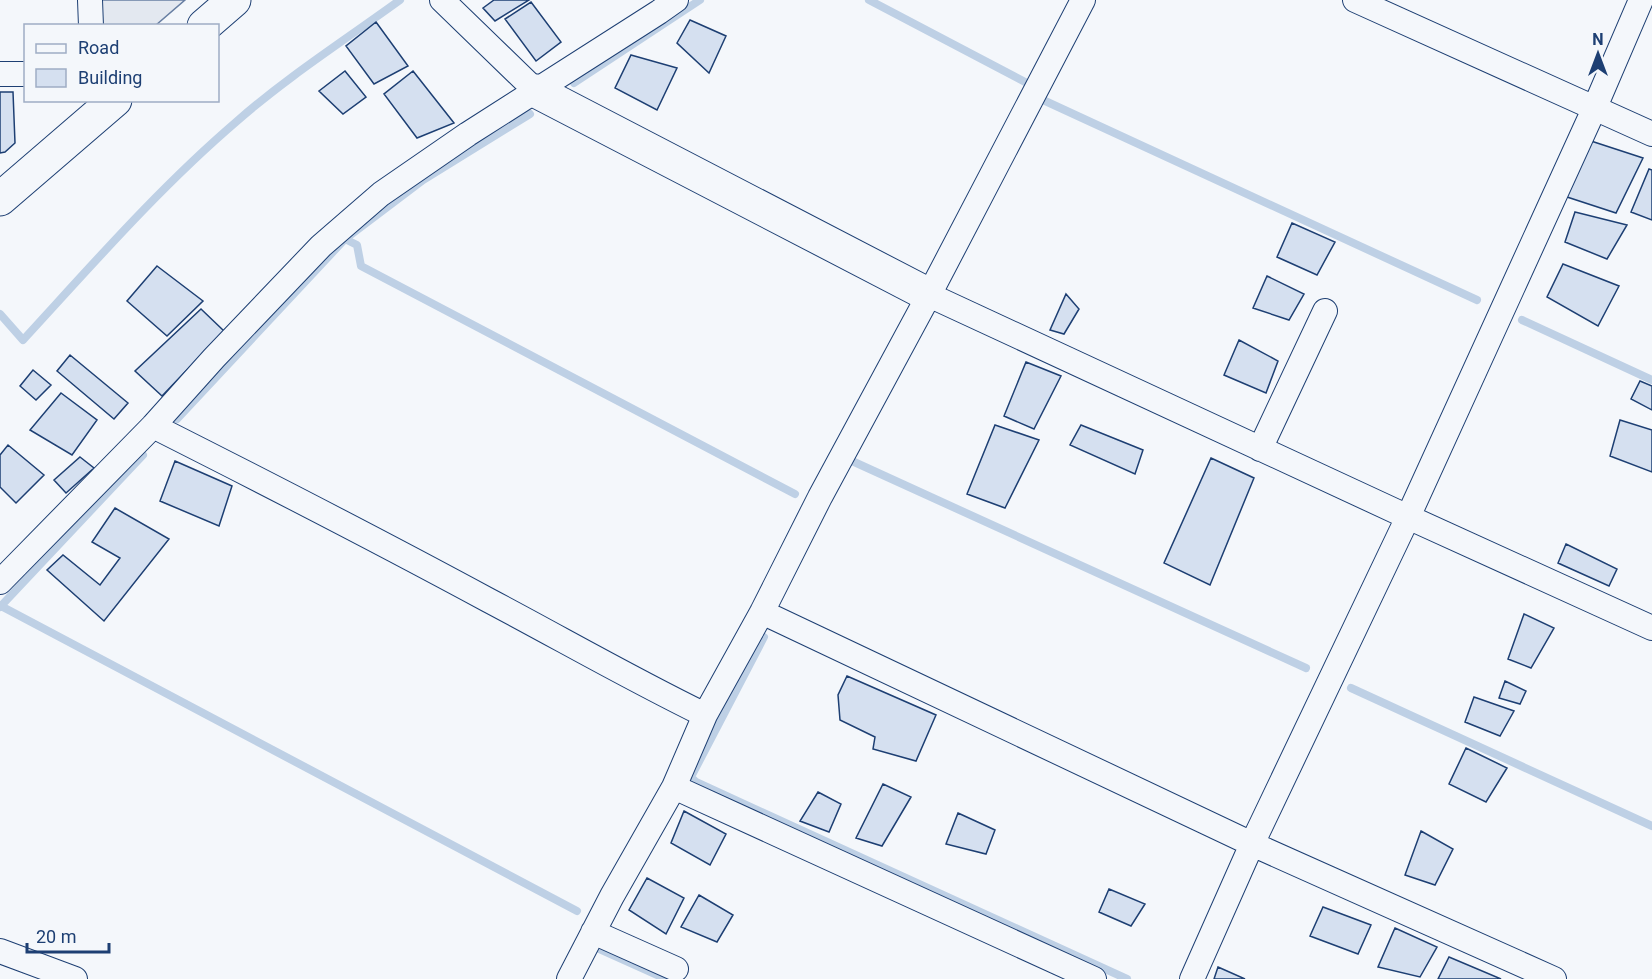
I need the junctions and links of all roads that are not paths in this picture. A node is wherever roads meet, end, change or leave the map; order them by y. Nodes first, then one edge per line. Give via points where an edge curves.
1 (90, 0) edge
2 (234, 0) edge
3 (442, 0) edge
4 (676, 0) edge
5 (1083, 0) edge
6 (1355, 0) edge
7 (1641, 0) edge
8 (91, 24) edge
9 (206, 24) edge
10 (0, 74) edge
11 (24, 74) edge
12 (536, 91) junction
13 (113, 102) edge
14 (1595, 107) junction
15 (1652, 134) edge
16 (0, 199) edge
17 (929, 295) junction
18 (1324, 311) dead end
19 (153, 426) junction
20 (1260, 449) junction
21 (1408, 517) junction
22 (0, 582) edge
23 (762, 612) junction
24 (1652, 628) edge
25 (705, 715) junction
26 (674, 787) junction
27 (1252, 844) junction
28 (593, 932) junction
29 (0, 951) edge
30 (676, 969) dead end
31 (75, 979) edge
32 (569, 979) edge
33 (1094, 979) edge
34 (1192, 979) edge
35 (1554, 979) edge

1 - 8 street
2 - 9 street
3 - 12 street
4 - 12 street
5 - 17 street
6 - 14 street
7 - 14 street
10 - 11 street
12 - 17 street
12 - 19 street via 381,194 321,246
13 - 16 street
14 - 15 street
14 - 21 street
17 - 20 street
17 - 23 street
18 - 20 street
19 - 22 street
19 - 25 street
20 - 21 street
21 - 24 street
21 - 27 street
23 - 25 street
23 - 27 street
25 - 26 street
26 - 28 street
26 - 33 street
27 - 34 street
27 - 35 street
28 - 30 street
28 - 32 street
29 - 31 street

